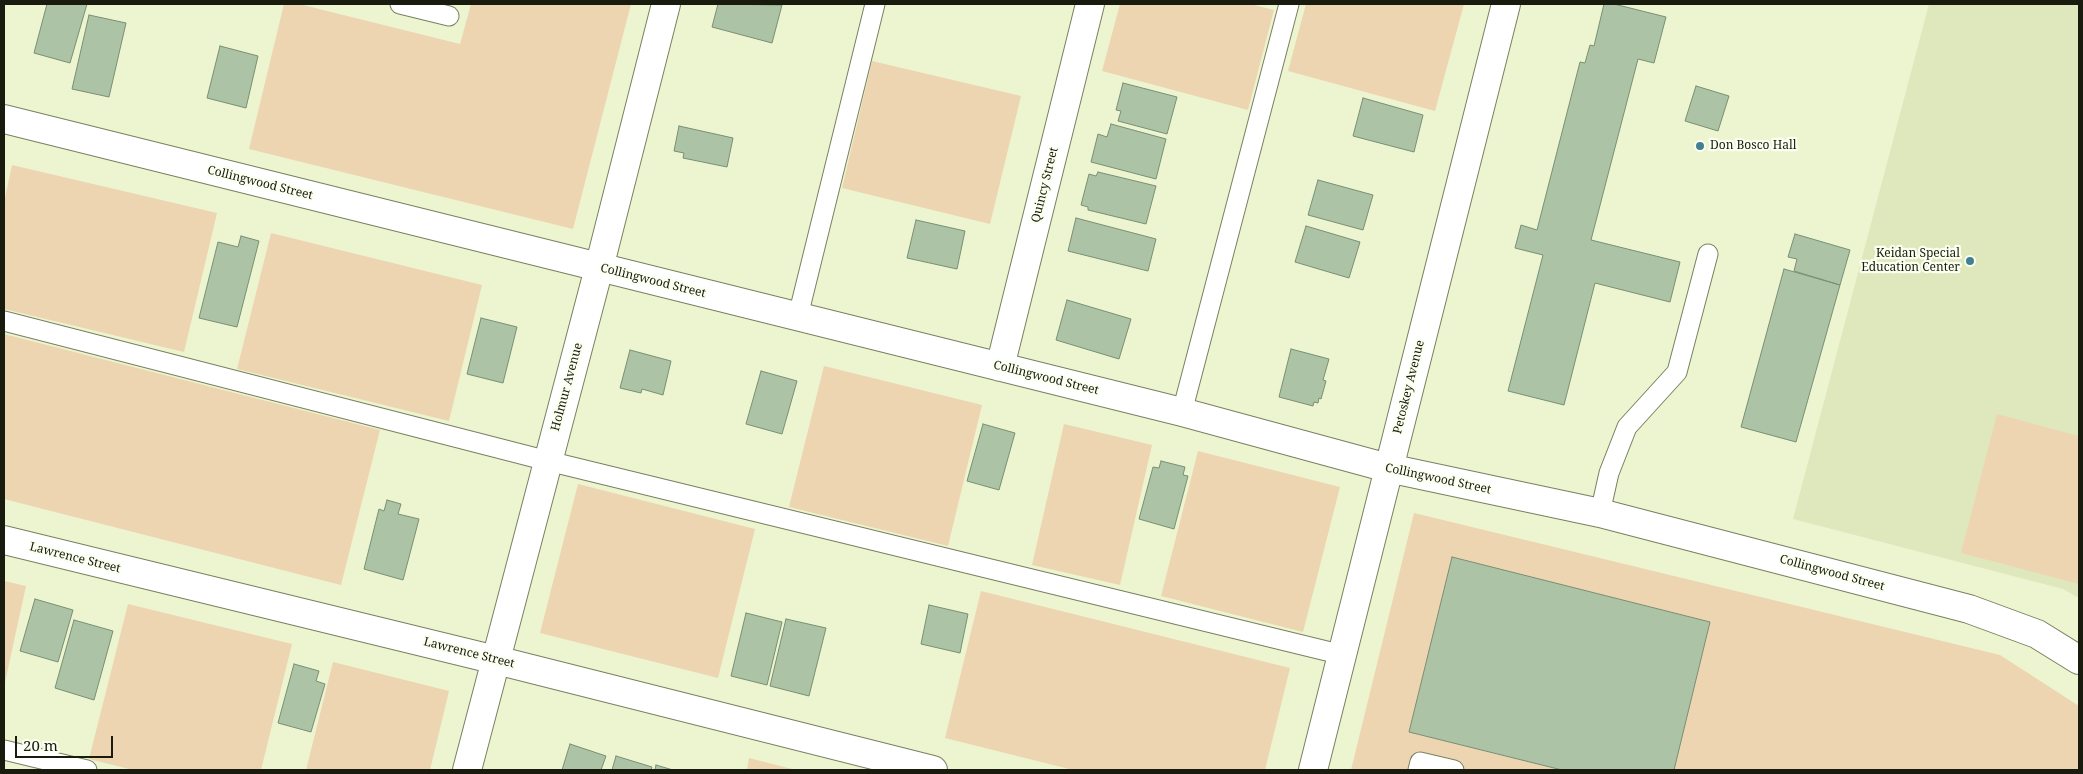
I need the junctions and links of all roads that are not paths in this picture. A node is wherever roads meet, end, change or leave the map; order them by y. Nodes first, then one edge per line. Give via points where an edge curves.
1 (400, 4) edge
2 (666, 4) edge
3 (876, 4) edge
4 (1090, 4) edge
5 (1289, 4) edge
6 (1506, 4) edge
7 (449, 16) dead end
8 (4, 118) edge
9 (1708, 254) dead end
10 (599, 268) junction
11 (798, 316) junction
12 (4, 321) edge
13 (1000, 367) junction
14 (1182, 412) junction
15 (548, 461) junction
16 (1388, 468) junction
17 (1600, 513) junction
18 (4, 540) edge
19 (1343, 655) junction
20 (496, 660) junction
21 (2079, 660) edge
22 (4, 750) edge
23 (87, 770) edge
24 (467, 770) edge
25 (933, 770) edge
26 (1313, 770) edge
27 (1418, 770) edge
28 (1454, 770) edge

1 - 7 lane
2 - 10 street, Holmur Avenue
3 - 11 lane
4 - 13 street, Quincy Street
5 - 14 lane
6 - 16 street, Petoskey Avenue
8 - 10 street, Collingwood Street
9 - 17 lane via 1677,372 1627,427 1608,473
10 - 11 street, Collingwood Street
10 - 15 street, Holmur Avenue
11 - 13 street, Collingwood Street
12 - 15 lane
13 - 14 street, Collingwood Street
14 - 16 street, Collingwood Street
15 - 19 lane
15 - 20 street, Holmur Avenue
16 - 17 street, Collingwood Street
16 - 19 street, Petoskey Avenue
17 - 21 street, Collingwood Street via 1969,608 2037,634
18 - 20 street, Lawrence Street
19 - 26 street, Petoskey Avenue
20 - 24 street, Holmur Avenue
20 - 25 street, Lawrence Street
22 - 23 lane
27 - 28 lane via 1420,762

